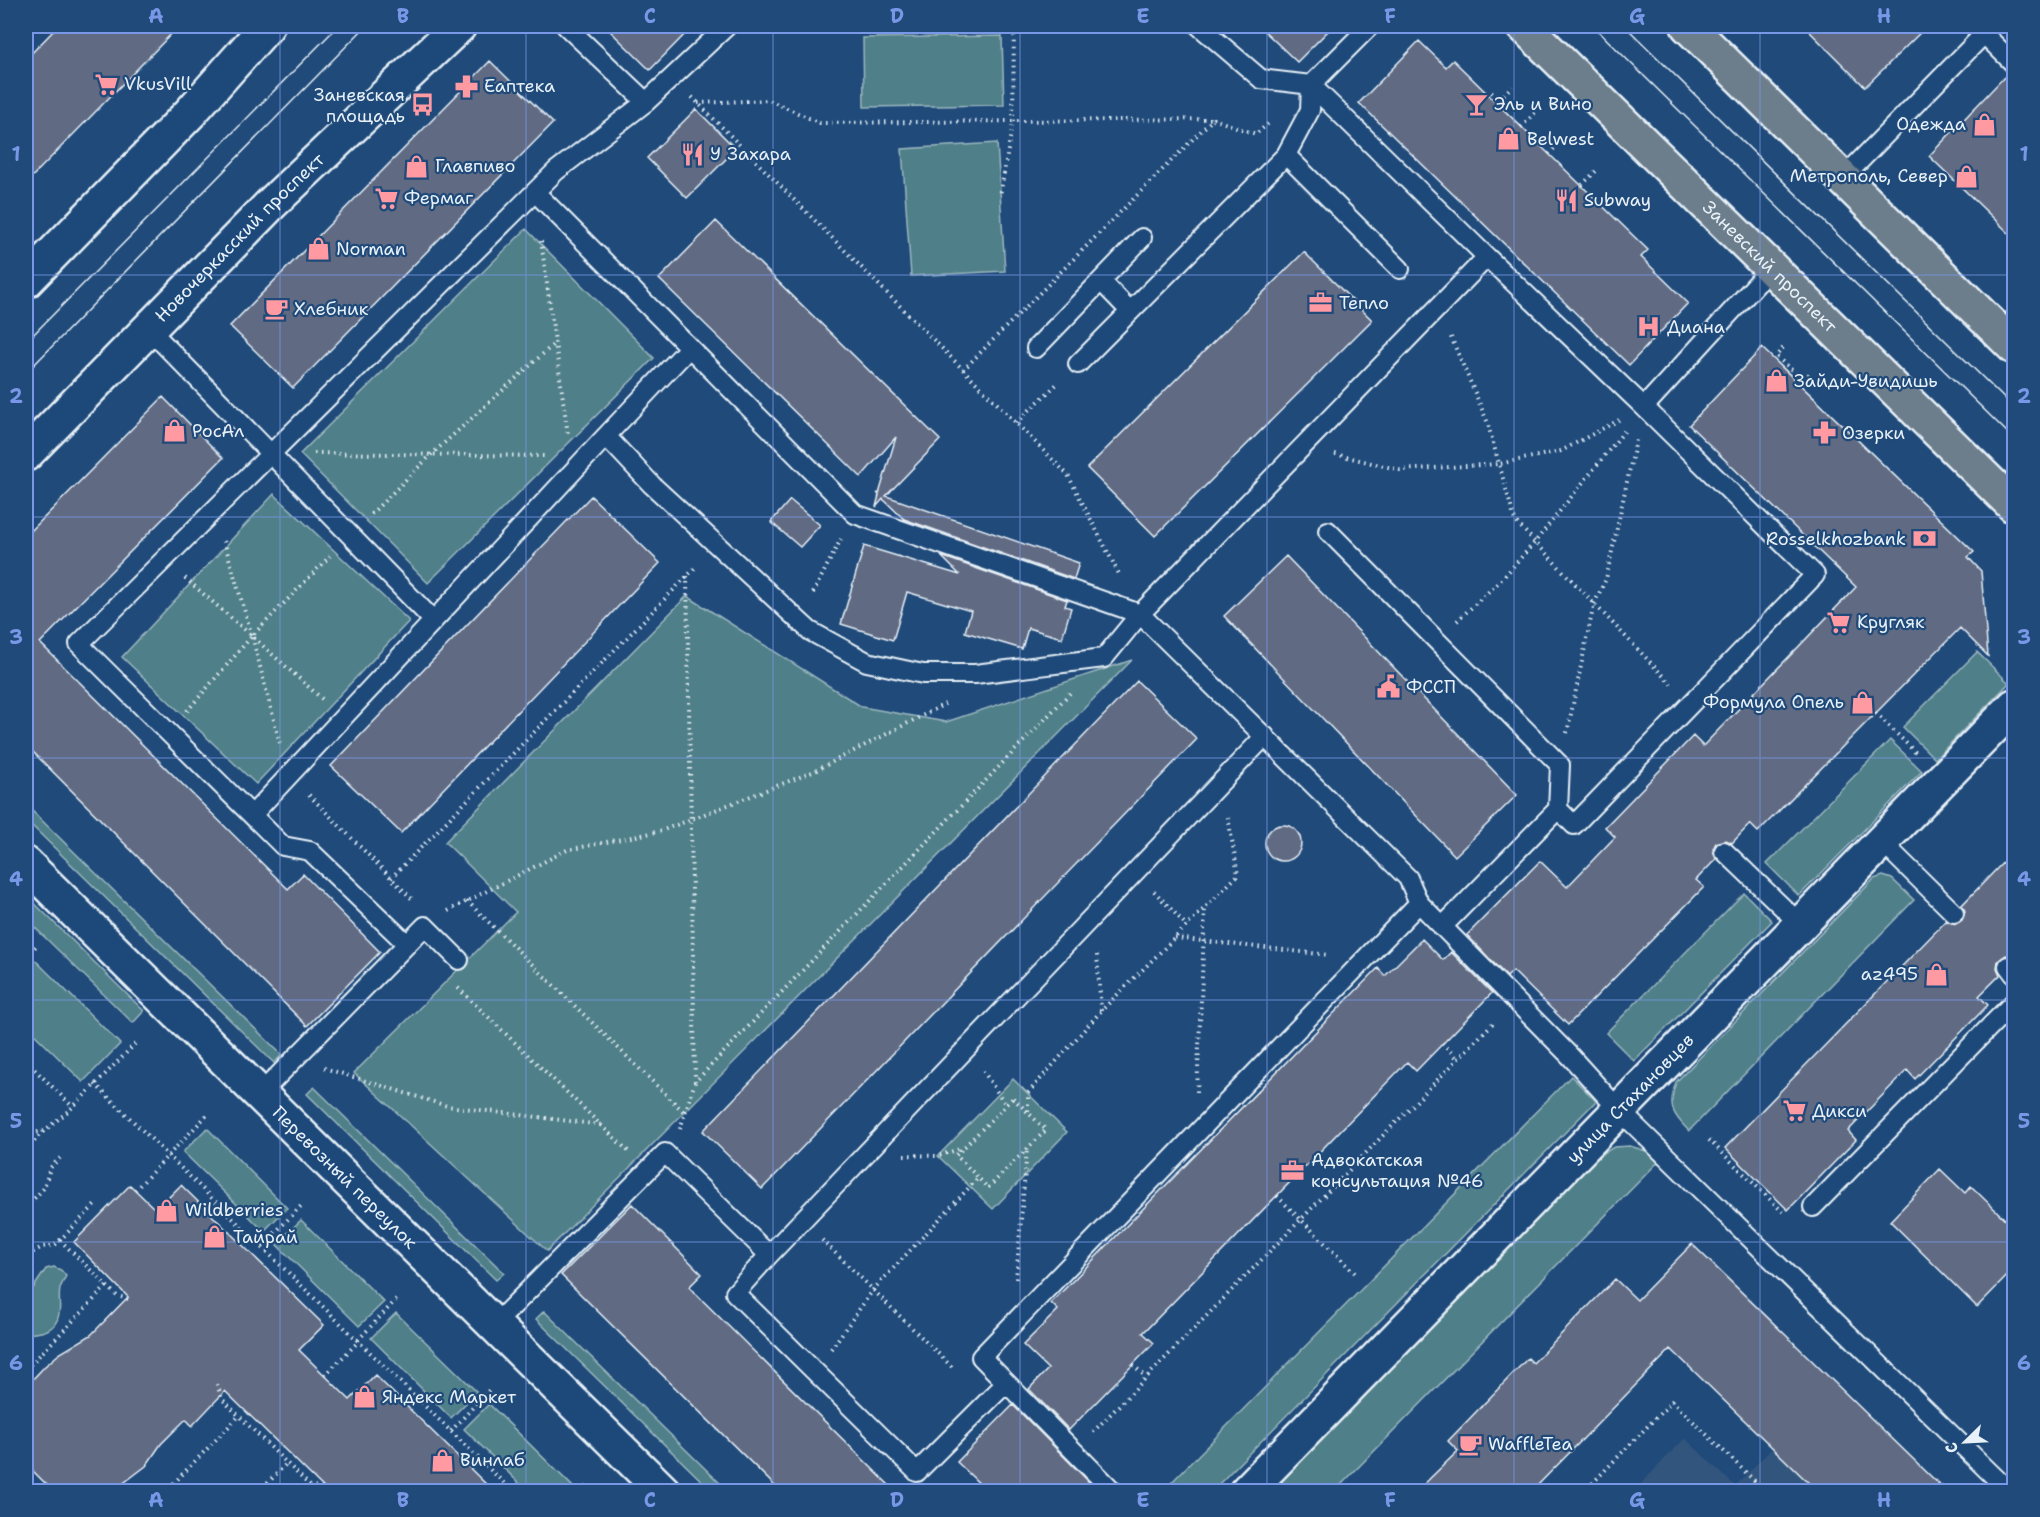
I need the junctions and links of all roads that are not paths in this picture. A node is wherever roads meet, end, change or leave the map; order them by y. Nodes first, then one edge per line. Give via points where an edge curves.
1 (267, 26) edge
2 (459, 26) edge
3 (566, 26) edge
4 (727, 26) edge
5 (1199, 26) edge
6 (1370, 26) edge
7 (1524, 26) edge
8 (1688, 26) edge
9 (1979, 30) edge
10 (2014, 64) edge
11 (1311, 85) junction
12 (646, 102) junction
13 (1286, 155) junction
14 (1843, 178) junction
15 (535, 192) junction
16 (1142, 238) dead end
17 (1487, 257) junction
18 (1772, 267) junction
19 (1400, 269) dead end
20 (26, 281) edge
21 (1101, 281) junction
22 (1130, 311) junction
23 (150, 329) junction
24 (2014, 347) edge
25 (689, 348) junction
26 (1036, 348) dead end
27 (1078, 364) road end
28 (1644, 407) junction
29 (606, 436) junction
30 (271, 453) junction
31 (26, 454) edge
32 (2014, 506) edge
33 (1328, 531) dead end
34 (1140, 614) junction
35 (433, 620) junction
36 (2014, 706) edge
37 (1265, 736) junction
38 (1558, 809) junction
39 (252, 815) junction
40 (1882, 842) junction
41 (1724, 851) dead end
42 (26, 864) edge
43 (1419, 903) junction
44 (1954, 913) dead end
45 (1801, 925) junction
46 (1442, 927) junction
47 (407, 944) junction
48 (459, 960) road end
49 (2014, 1002) edge
50 (259, 1095) junction
51 (1619, 1110) junction
52 (1813, 1207) road end
53 (769, 1255) junction
54 (495, 1324) junction
55 (1006, 1383) junction
56 (664, 1491) edge
57 (1114, 1491) edge
58 (1246, 1491) edge
59 (2010, 1491) edge

1 - 20 street via 190,113
2 - 23 street, Новочеркасский проспект via 272,203
3 - 12 lane
4 - 12 lane
5 - 11 lane via 1261,79
6 - 11 lane
7 - 18 main road, Заневский проспект
8 - 14 main road
9 - 10 lane
9 - 14 lane
11 - 13 lane via 1310,110
11 - 17 lane
12 - 15 lane via 556,171
13 - 19 lane
13 - 22 lane
14 - 24 main road
15 - 25 lane
15 - 30 lane
16 - 21 lane
17 - 28 lane
17 - 34 lane
18 - 28 lane
18 - 32 main road, Заневский проспект
21 - 22 lane
21 - 26 lane
22 - 27 lane
23 - 30 lane
23 - 31 street, Новочеркасский проспект
25 - 29 lane
25 - 34 lane via 855,514
28 - 38 lane via 1815,575 1574,825
29 - 34 lane via 716,546 810,631 867,662 923,674 975,674 1104,658
29 - 35 lane via 575,460
30 - 35 lane
30 - 39 lane via 79,644
33 - 38 lane via 1560,765
34 - 37 lane
35 - 39 lane
36 - 40 street, улица Стахановцев
37 - 43 lane via 1408,878
37 - 53 lane
38 - 46 lane
39 - 47 lane via 283,846 310,851
40 - 44 lane
40 - 45 street, улица Стахановцев
41 - 45 lane
42 - 50 street, Перевозный переулок
43 - 46 lane
43 - 55 lane via 981,1357
45 - 51 street, улица Стахановцев
46 - 51 lane
47 - 48 lane via 425,926
47 - 50 lane
49 - 52 lane
50 - 54 street, Перевозный переулок
51 - 58 street, улица Стахановцев
51 - 59 lane
53 - 54 lane via 665,1153
53 - 55 lane via 735,1293 917,1472
54 - 56 street, Перевозный переулок
55 - 57 lane

